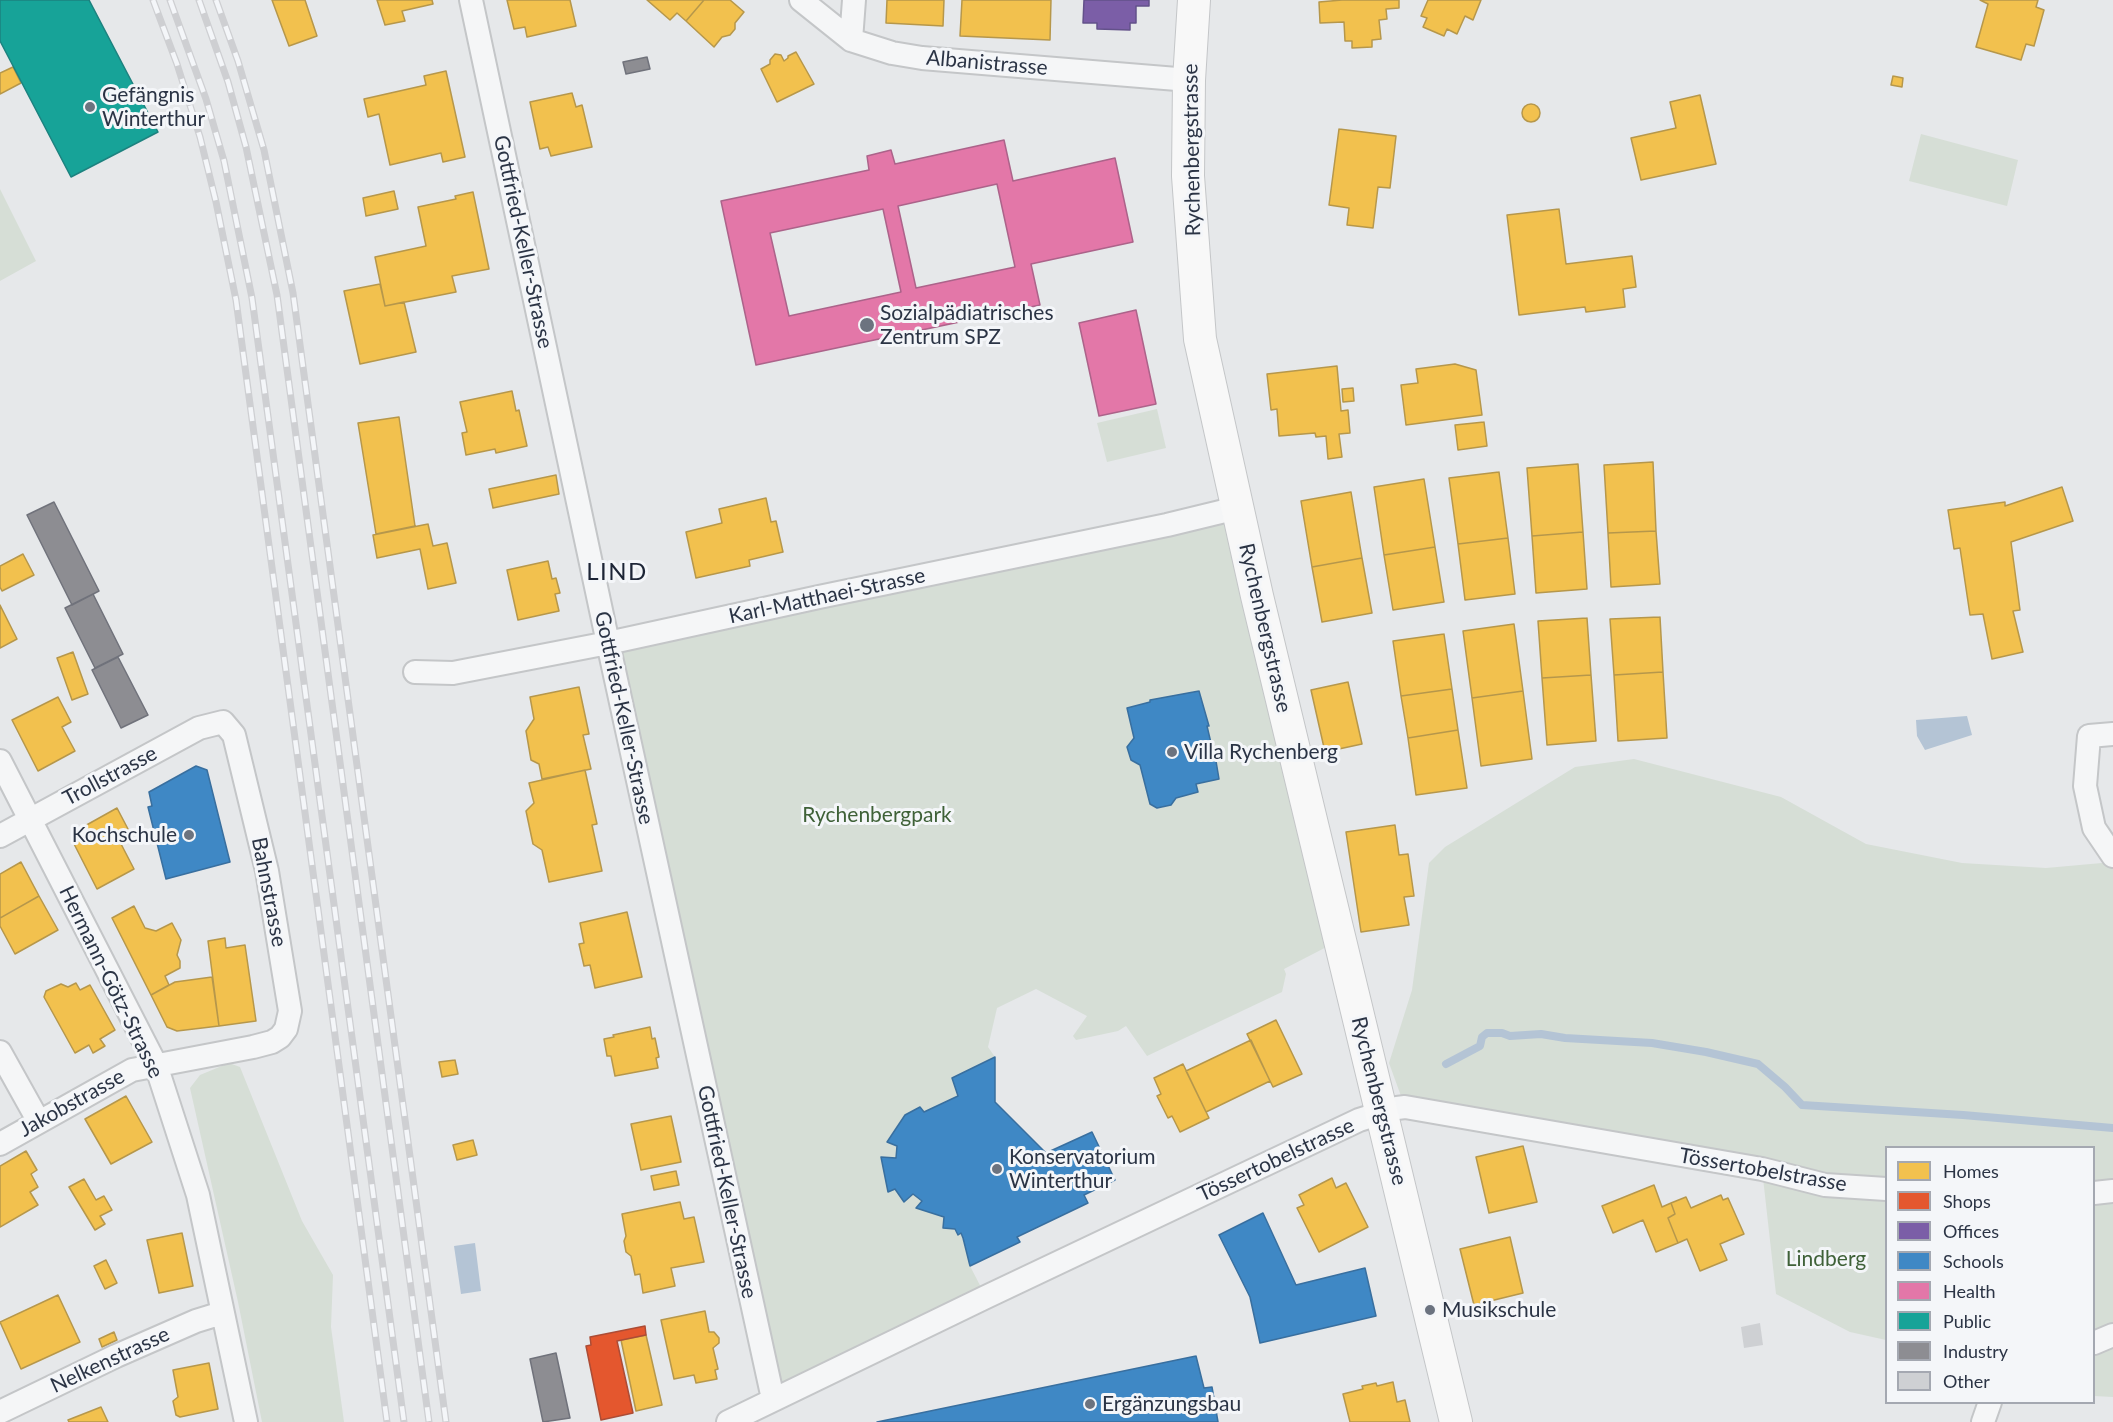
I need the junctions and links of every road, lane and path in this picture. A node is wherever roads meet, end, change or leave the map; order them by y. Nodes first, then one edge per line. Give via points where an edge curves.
1 (471, 0) edge
2 (801, 0) edge
3 (854, 0) edge
4 (1194, 0) edge
5 (851, 40) junction
6 (1189, 81) junction
7 (1236, 508) junction
8 (608, 643) junction
9 (415, 672) dead end
10 (223, 722) joint
11 (2113, 734) edge
12 (0, 761) edge
13 (29, 819) junction
14 (0, 836) edge
15 (2113, 856) edge
16 (253, 1047) joint
17 (0, 1052) edge
18 (156, 1065) junction
19 (1382, 1112) junction
20 (39, 1122) junction
21 (0, 1144) edge
22 (1885, 1189) edge
23 (2113, 1191) edge
24 (2095, 1193) edge
25 (222, 1313) junction
26 (2113, 1335) edge
27 (2095, 1343) edge
28 (772, 1399) junction
29 (1989, 1404) edge
30 (0, 1412) edge
31 (246, 1422) edge
32 (728, 1422) edge
33 (1456, 1422) edge
34 (1983, 1422) edge

1 - 8 street, Gottfried-Keller-Strasse
2 - 5 street, Albanistrasse
3 - 5 street
4 - 6 street, Rychenbergstrasse
5 - 6 street, Albanistrasse via 922,58
6 - 7 street, Rychenbergstrasse via 1188,176 1200,339
7 - 8 street, Karl-Matthaei-Strasse
7 - 19 street, Rychenbergstrasse
8 - 9 street, Karl-Matthaei-Strasse via 453,673
8 - 28 street, Gottfried-Keller-Strasse
10 - 13 street, Trollstrasse via 199,728
10 - 16 street, Bahnstrasse via 234,735 267,871 290,1011 290,1021 280,1036
11 - 15 street via 2089,736 2085,786 2094,828
12 - 13 street, Hermann-Götz-Strasse
13 - 14 street, Trollstrasse
13 - 18 street, Hermann-Götz-Strasse
16 - 18 street, Jakobstrasse
17 - 20 street
18 - 20 street, Jakobstrasse via 132,1070
18 - 25 street, Hermann-Götz-Strasse via 198,1195
19 - 22 street, Tössertobelstrasse via 1405,1107 1762,1169 1825,1185
19 - 28 street, Tössertobelstrasse
19 - 33 street, Rychenbergstrasse
20 - 21 street, Jakobstrasse
23 - 24 street
25 - 30 street, Nelkenstrasse via 116,1356
25 - 31 street, Hermann-Götz-Strasse
26 - 27 street
28 - 32 street, Tössertobelstrasse
29 - 34 street

